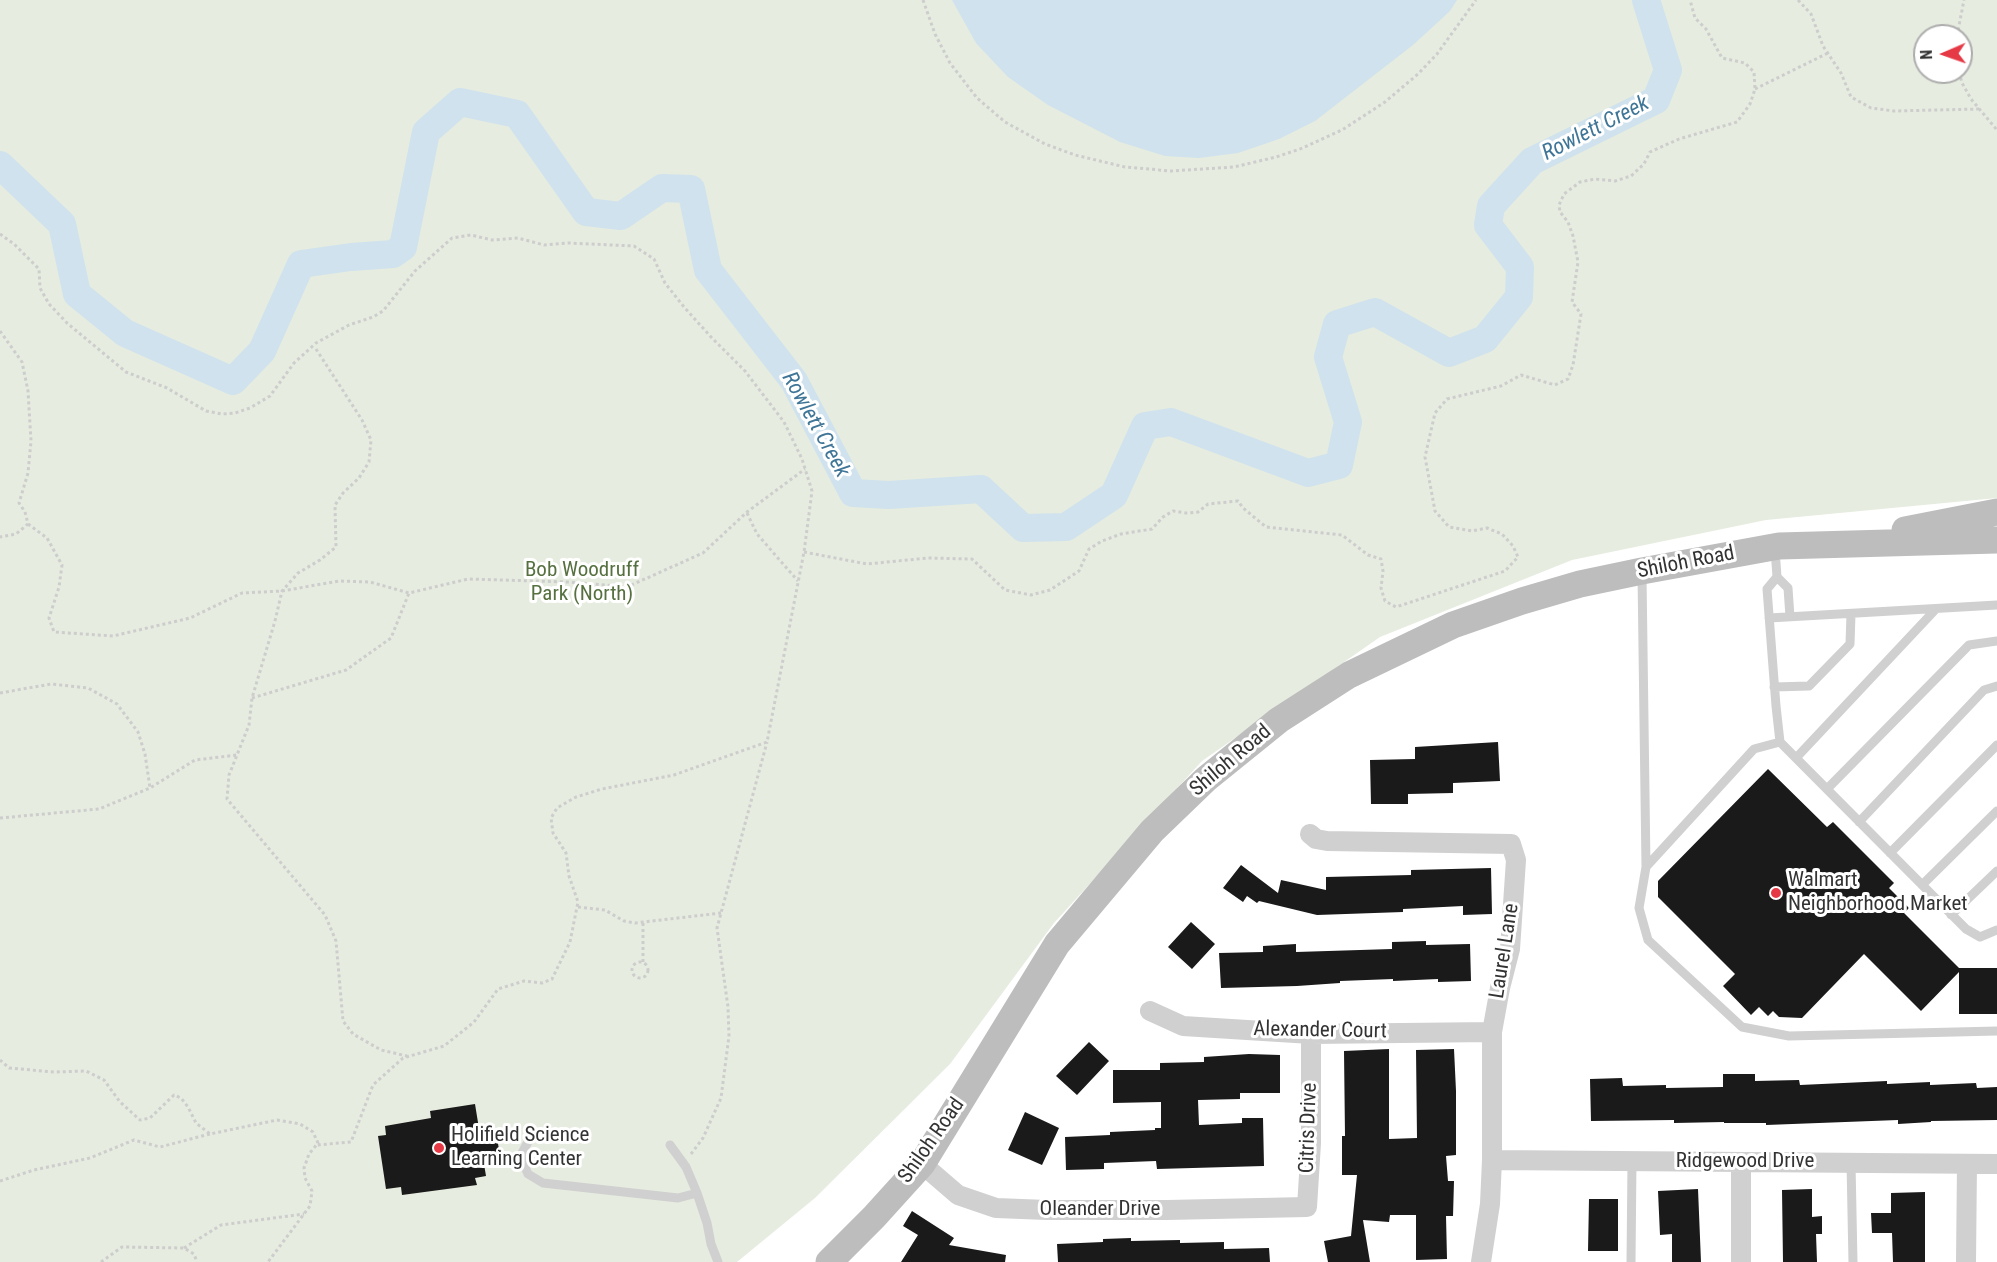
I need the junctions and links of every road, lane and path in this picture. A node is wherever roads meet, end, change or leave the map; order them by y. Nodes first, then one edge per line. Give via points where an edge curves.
1 (923, 0) edge
2 (1476, 0) edge
3 (1690, 0) edge
4 (1798, 0) edge
5 (1964, 0) edge
6 (1959, 24) edge
7 (1828, 53) junction
8 (1963, 84) edge
9 (1755, 89) junction
10 (1979, 109) junction
11 (1997, 130) edge
12 (0, 234) edge
13 (0, 331) edge
14 (316, 349) dead end
15 (805, 469) junction
16 (1997, 512) edge
17 (747, 513) junction
18 (28, 524) junction
19 (0, 537) edge
20 (1997, 540) edge
21 (1827, 545) junction
22 (1775, 547) junction
23 (804, 552) junction
24 (1642, 571) junction
25 (1777, 577) junction
26 (798, 581) junction
27 (282, 591) junction
28 (408, 593) junction
29 (1997, 605) edge
30 (1935, 610) junction
31 (1851, 614) junction
32 (1790, 617) junction
33 (1769, 618) junction
34 (1997, 641) edge
35 (1997, 686) edge
36 (1774, 687) junction
37 (0, 693) edge
38 (252, 698) junction
39 (767, 742) junction
40 (1780, 742) junction
41 (1997, 745) edge
42 (237, 754) junction
43 (1796, 758) junction
44 (150, 788) junction
45 (1827, 789) junction
46 (1997, 811) edge
47 (0, 818) edge
48 (1859, 822) junction
49 (1310, 834) dead end
50 (1890, 853) junction
51 (1646, 867) junction
52 (1997, 871) edge
53 (1922, 885) junction
54 (578, 907) junction
55 (721, 913) junction
56 (1952, 915) junction
57 (643, 923) junction
58 (1997, 930) edge
59 (643, 962) junction
60 (1150, 1011) dead end
61 (1997, 1030) edge
62 (1492, 1032) junction
63 (1311, 1034) junction
64 (409, 1056) junction
65 (0, 1060) edge
66 (539, 1133) dead end
67 (210, 1134) junction
68 (317, 1145) junction
69 (670, 1145) dead end
70 (1492, 1160) junction
71 (1632, 1161) junction
72 (1741, 1162) junction
73 (1851, 1163) junction
74 (684, 1164) junction
75 (922, 1164) junction
76 (1967, 1164) junction
77 (1997, 1164) edge
78 (0, 1180) edge
79 (697, 1193) junction
80 (1292, 1209) joint
81 (304, 1214) junction
82 (184, 1248) junction
83 (100, 1262) edge
84 (197, 1262) edge
85 (268, 1262) edge
86 (718, 1262) edge
87 (829, 1262) edge
88 (1481, 1262) edge
89 (1631, 1262) edge
90 (1741, 1262) edge
91 (1853, 1262) edge
92 (1966, 1262) edge

1 - 2 path via 950,63 977,98 1005,122 1075,155 1125,167 1171,171 1234,167 1276,157 1342,130 1418,74
3 - 9 path via 1695,18 1722,58 1745,63 1754,72
4 - 7 path via 1811,14
5 - 6 path
7 - 9 path
7 - 10 path via 1851,98 1871,108
8 - 10 path
9 - 23 path via 1737,122 1667,143 1650,152 1631,176 1580,182 1564,194 1560,212 1568,222 1578,262 1572,302 1581,314 1568,379 1555,385 1521,375 1501,386 1448,399 1435,413 1425,457 1435,511 1449,526 1472,531 1487,528 1502,534 1518,557 1505,571 1396,607 1385,601 1381,559 1368,555 1342,535 1266,527 1238,501 1208,504 1198,512 1173,511 1152,529 1102,541 1089,549 1079,572 1050,590 1031,596 1005,590 972,559 928,558 867,564
10 - 11 path
12 - 15 path via 39,269 40,288 49,304 126,372 167,388 206,411 222,414 250,408 270,396 294,363 316,343 383,311 415,271 452,238 471,235 492,240 518,238 544,245 634,246 654,259 665,283 684,307 745,371 784,422
13 - 18 path via 22,362 28,391 30,452 19,503
14 - 27 path via 362,420 371,440 369,462 335,505 336,547 298,573
15 - 17 path
15 - 23 path via 812,491
16 - 21 main road, Shiloh Road
17 - 26 path via 757,534
17 - 28 path via 703,553 627,586 468,579
18 - 19 path via 16,534
18 - 27 path via 47,538 62,565 60,587 49,618 54,632 113,636 190,618 242,593
20 - 21 main road, Shiloh Road
21 - 22 main road, Shiloh Road
22 - 24 main road, Shiloh Road
22 - 25 lane
23 - 26 path
24 - 51 lane
24 - 75 main road, Shiloh Road via 1522,601 1410,644 1349,675 1279,720 1206,779 1152,831 1057,944
25 - 32 lane via 1788,588
25 - 33 lane via 1767,589
26 - 39 path
27 - 28 path via 339,581 370,582
27 - 38 path
28 - 38 path via 391,638 346,670
29 - 30 lane
30 - 31 lane
30 - 43 lane
31 - 32 lane
31 - 36 lane via 1850,644 1809,686
32 - 33 lane
33 - 36 lane
34 - 45 lane via 1969,645
35 - 48 lane via 1984,690
36 - 40 lane
37 - 44 path via 51,684 88,688 117,704 138,732
38 - 42 path via 249,725
39 - 54 path via 674,775 576,797 557,808 551,818 553,833 566,853
39 - 55 path
40 - 43 lane
40 - 51 lane via 1754,749
41 - 50 lane
42 - 44 path via 195,760
42 - 64 path via 229,775 227,799 325,915 336,941 343,1021 353,1034 381,1050
43 - 45 lane
44 - 47 path via 99,809
45 - 48 lane
46 - 53 lane
48 - 50 lane
49 - 62 street, Laurel Lane via 1327,841 1510,844 1516,860 1510,949
50 - 53 lane
51 - 61 lane via 1639,908 1648,940 1742,1027 1789,1036
52 - 56 lane
53 - 56 lane
54 - 57 path via 605,910 624,921
54 - 64 path via 570,942 552,980 524,981 498,989 474,1022 444,1046
55 - 57 path
55 - 74 path via 717,928 729,1036 721,1098 703,1138
56 - 58 lane via 1980,937
57 - 59 path
59 - 59 path via 632,969 638,978 648,971
60 - 63 street, Alexander Court via 1183,1026
62 - 63 street, Alexander Court
62 - 70 street, Laurel Lane
63 - 80 street, Citris Drive via 1307,1208
64 - 68 path via 373,1085 351,1142
65 - 67 path via 9,1068 86,1071 104,1080 140,1120 150,1118 174,1095 181,1098 196,1123
66 - 79 lane via 529,1140 522,1160 528,1174 543,1184 678,1198
67 - 68 path via 277,1120 300,1124 313,1132
67 - 78 path via 160,1147 134,1140 90,1158
68 - 81 path via 304,1168 312,1191 310,1206
69 - 74 lane
70 - 71 street, Ridgewood Drive
70 - 88 street, Laurel Lane
71 - 72 street, Ridgewood Drive
71 - 89 lane
72 - 73 street, Ridgewood Drive
72 - 90 street
73 - 76 street, Ridgewood Drive
73 - 91 lane
74 - 79 lane
75 - 80 street, Oleander Drive via 958,1195 996,1208
75 - 87 main road, Shiloh Road
76 - 77 street, Ridgewood Drive
76 - 92 street
79 - 86 lane
81 - 82 path via 221,1225
81 - 85 path
82 - 83 path via 122,1247
82 - 84 path via 194,1254

